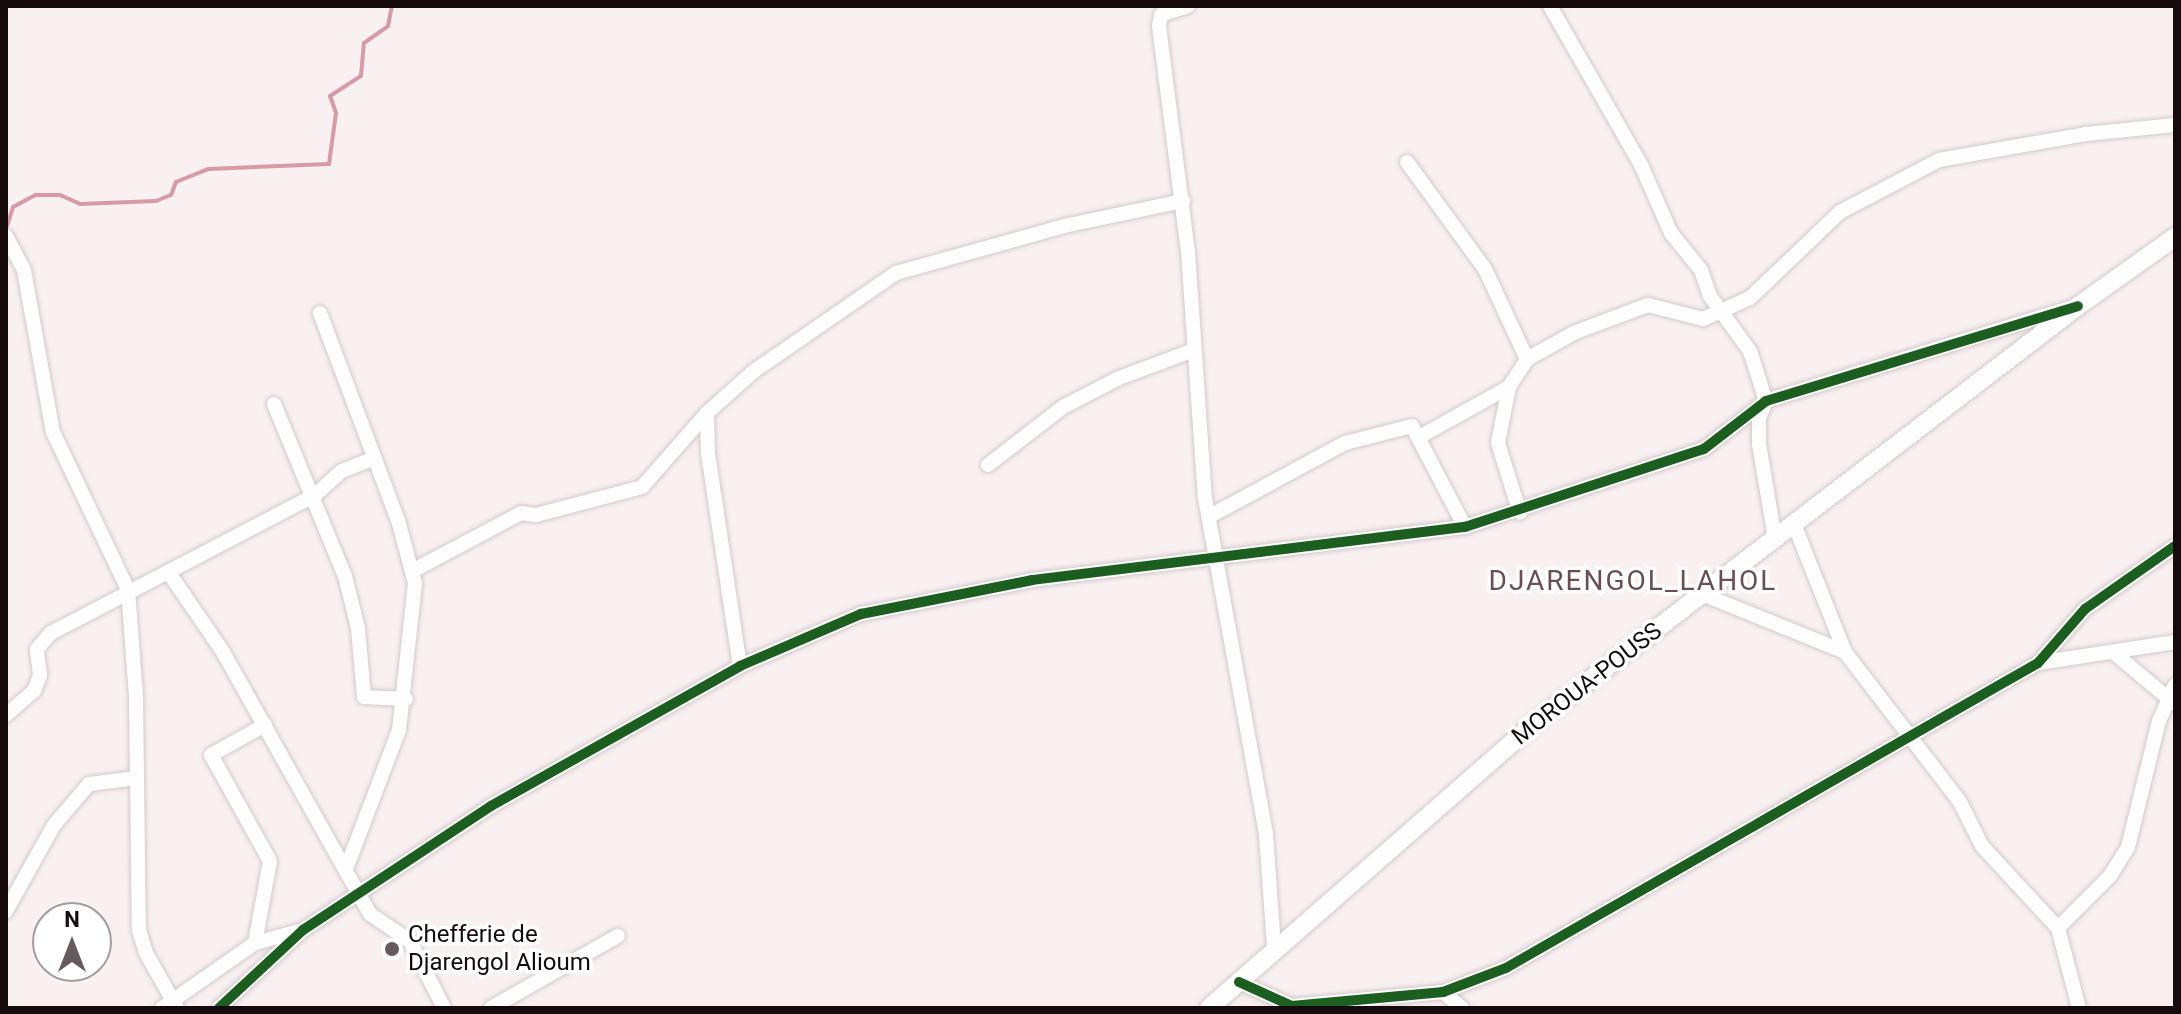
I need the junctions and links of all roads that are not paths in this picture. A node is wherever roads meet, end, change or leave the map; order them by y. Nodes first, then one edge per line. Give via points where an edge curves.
1 (1188, 6) edge
2 (1550, 6) edge
3 (2175, 125) edge
4 (1407, 162) dead end
5 (1183, 201) junction
6 (6, 236) edge
7 (2173, 245) edge
8 (2078, 306) junction
9 (320, 313) dead end
10 (1721, 313) junction
11 (1194, 350) junction
12 (1527, 359) junction
13 (1509, 387) junction
14 (1766, 401) junction
15 (274, 404) dead end
16 (707, 413) junction
17 (1421, 436) junction
18 (374, 458) junction
19 (988, 465) dead end
20 (315, 495) junction
21 (1520, 513) junction
22 (1210, 516) junction
23 (1794, 524) junction
24 (1465, 527) junction
25 (2175, 534) edge
26 (1775, 539) junction
27 (2171, 549) edge
28 (1219, 558) junction
29 (414, 570) junction
30 (169, 573) junction
31 (128, 590) junction
32 (1702, 594) junction
33 (2175, 642) edge
34 (1845, 652) junction
35 (2113, 652) junction
36 (2038, 663) junction
37 (740, 666) junction
38 (2173, 695) edge
39 (406, 699) junction
40 (6, 715) edge
41 (265, 725) junction
42 (1911, 736) junction
43 (137, 778) junction
44 (347, 866) junction
45 (362, 896) junction
46 (6, 911) edge
47 (2058, 928) junction
48 (303, 930) junction
49 (618, 936) dead end
50 (255, 943) junction
51 (1274, 946) junction
52 (1239, 982) junction
53 (1443, 992) junction
54 (170, 1005) edge
55 (1292, 1007) edge
56 (219, 1008) edge
57 (444, 1008) edge
58 (491, 1008) edge
59 (1209, 1008) edge
60 (1462, 1008) edge
61 (2079, 1008) edge

1 - 5 street via 1161,15 1159,26
2 - 10 street via 1641,165 1671,233 1701,270
3 - 10 street via 2086,134 1939,160 1840,212 1757,292
4 - 12 street via 1485,269
5 - 11 street
5 - 16 street via 1064,226 896,273 754,371
6 - 31 street via 24,270 53,432
7 - 8 main road, MOROUA-POUSS
8 - 14 street
8 - 23 main road, MOROUA-POUSS
9 - 18 street
10 - 12 street via 1703,319 1660,305 1637,307
10 - 14 street via 1750,351
11 - 19 street via 1119,378 1063,407
11 - 22 street
12 - 13 street
13 - 17 street
13 - 21 street via 1498,443
14 - 21 street via 1704,449
14 - 26 street via 1759,418 1759,444
15 - 20 street
16 - 29 street via 642,487 536,515 521,513
16 - 37 street via 708,453
17 - 22 street via 1412,426 1360,437
17 - 24 street
18 - 20 street via 342,471
18 - 29 street
20 - 30 street
20 - 39 street via 354,607 364,697
21 - 24 street
22 - 28 street
23 - 26 main road, MOROUA-POUSS
23 - 34 street
24 - 28 street
25 - 27 street
26 - 32 main road, MOROUA-POUSS
27 - 36 street via 2076,617
28 - 37 street via 1032,580 876,611
28 - 51 street via 1266,835
29 - 39 street
30 - 31 street
30 - 41 street
31 - 40 street via 41,642 39,682 28,699
31 - 43 street
32 - 34 street
32 - 51 main road, MOROUA-POUSS via 1539,719
33 - 35 street
34 - 42 street
35 - 36 street
35 - 38 street
36 - 42 street
37 - 45 street via 491,806
38 - 47 street via 2128,847 2110,876
39 - 44 street
41 - 44 street
41 - 50 street via 211,755 270,861
42 - 47 street via 1960,802 1982,846
42 - 53 street via 1522,960
43 - 46 street via 89,784 54,825
43 - 54 street via 139,930
44 - 45 street
45 - 48 street
45 - 57 street via 381,924 410,941
47 - 61 street
48 - 50 street
48 - 56 street
49 - 58 street
50 - 54 street
51 - 52 main road, MOROUA-POUSS
52 - 55 street
52 - 59 main road, MOROUA-POUSS
53 - 55 street
53 - 60 street

